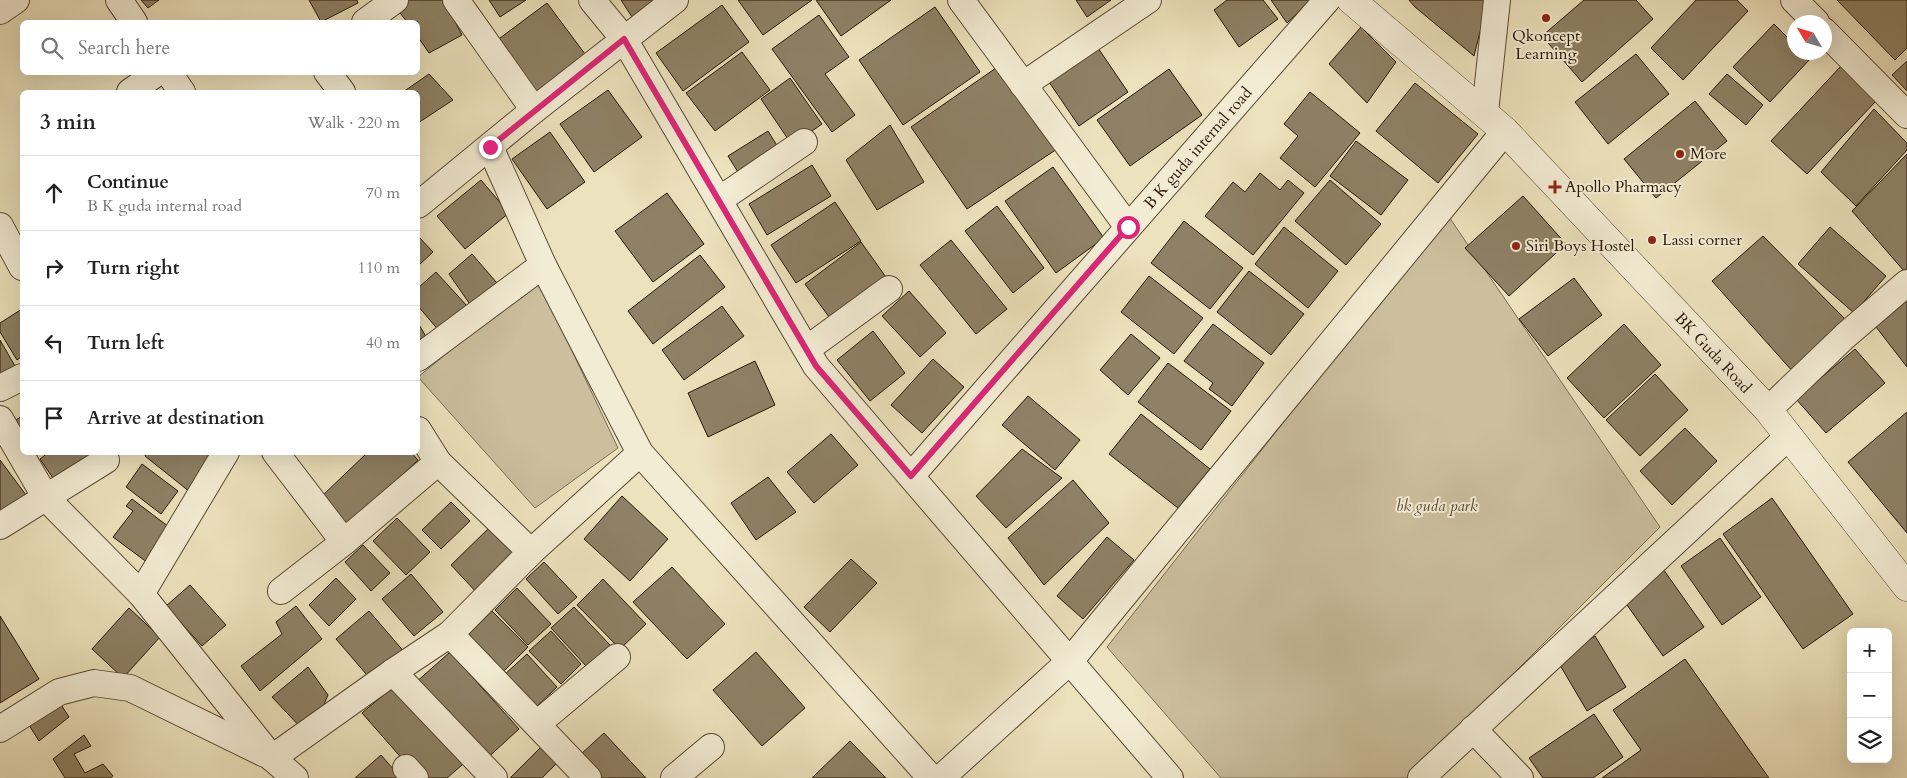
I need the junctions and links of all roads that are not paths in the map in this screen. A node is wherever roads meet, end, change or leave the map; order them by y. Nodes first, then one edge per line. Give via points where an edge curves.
1 (16, 0) edge
2 (119, 0) edge
3 (394, 0) edge
4 (456, 0) edge
5 (592, 0) edge
6 (675, 0) edge
7 (961, 0) edge
8 (1148, 0) edge
9 (1327, 0) edge
10 (1352, 0) edge
11 (1497, 0) edge
12 (1794, 0) edge
13 (0, 11) edge
14 (1809, 15) edge
15 (133, 20) edge
16 (368, 20) edge
17 (624, 39) junction
18 (1832, 39) edge
19 (154, 75) edge
20 (170, 75) edge
21 (329, 75) edge
22 (1023, 85) junction
23 (133, 90) edge
24 (181, 90) edge
25 (340, 90) edge
26 (534, 110) junction
27 (1485, 112) junction
28 (1907, 115) edge
29 (1505, 131) junction
30 (804, 142) dead end
31 (490, 147) junction
32 (420, 199) edge
33 (719, 200) junction
34 (0, 226) edge
35 (1128, 227) junction
36 (20, 263) edge
37 (544, 265) junction
38 (1907, 283) edge
39 (889, 289) dead end
40 (807, 349) junction
41 (420, 357) edge
42 (20, 378) edge
43 (0, 388) edge
44 (1768, 410) junction
45 (0, 419) edge
46 (420, 433) edge
47 (1789, 436) junction
48 (20, 453) edge
49 (640, 453) junction
50 (21, 455) edge
51 (224, 455) edge
52 (277, 455) edge
53 (106, 460) dead end
54 (438, 462) junction
55 (911, 476) junction
56 (46, 498) junction
57 (0, 526) edge
58 (344, 542) junction
59 (531, 552) junction
60 (1907, 587) edge
61 (281, 591) dead end
62 (140, 594) junction
63 (450, 634) junction
64 (617, 657) dead end
65 (1070, 661) junction
66 (393, 672) junction
67 (537, 724) junction
68 (0, 729) edge
69 (1473, 729) junction
70 (711, 747) dead end
71 (272, 758) junction
72 (295, 778) edge
73 (494, 778) edge
74 (588, 778) edge
75 (674, 778) edge
76 (931, 778) edge
77 (941, 778) edge
78 (1170, 778) edge
79 (1421, 778) edge
80 (1520, 778) edge

1 - 13 street
2 - 15 street
3 - 16 street
4 - 26 street
5 - 17 street
6 - 17 street
7 - 22 street
8 - 22 street
9 - 35 street, B K guda internal road
10 - 27 street, BK Guda Road
11 - 27 street
12 - 14 street
17 - 26 street
17 - 33 street
18 - 28 street
19 - 23 street
20 - 24 street
21 - 25 street
22 - 35 street
26 - 31 street
27 - 29 street, BK Guda Road
29 - 44 street, BK Guda Road
29 - 65 street
30 - 33 street
31 - 32 street
31 - 37 street
33 - 40 street
34 - 36 street
35 - 55 street, B K guda internal road
37 - 41 street
37 - 49 street
38 - 44 street via 1845,336
39 - 40 street
40 - 55 street via 816,366
42 - 43 street
44 - 47 street, BK Guda Road
45 - 48 street
46 - 54 street
47 - 60 street, BK Guda Road
47 - 69 street
49 - 59 street
49 - 76 street
50 - 56 street
51 - 62 street
52 - 58 street
53 - 56 street
54 - 58 street
54 - 59 street
55 - 65 street
56 - 57 street
56 - 62 street
58 - 61 street
59 - 63 street
62 - 71 street
63 - 66 street
63 - 67 street
64 - 67 street
65 - 77 street
65 - 78 street
66 - 71 street
66 - 73 street
67 - 74 street
68 - 71 street via 59,692 94,683 130,688
69 - 79 street
69 - 80 street
70 - 75 street
71 - 72 street

